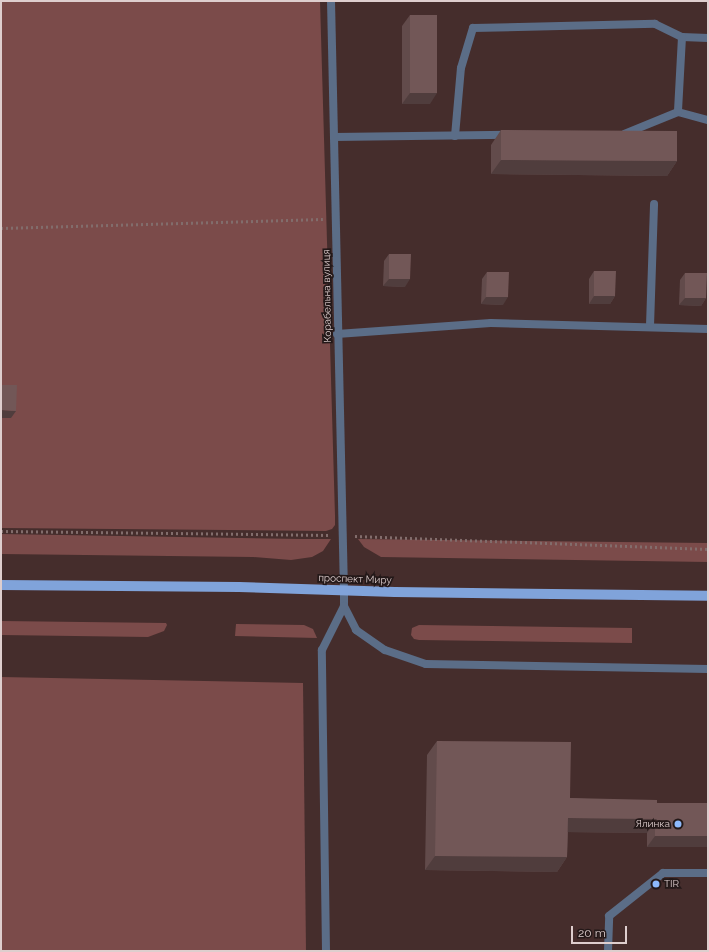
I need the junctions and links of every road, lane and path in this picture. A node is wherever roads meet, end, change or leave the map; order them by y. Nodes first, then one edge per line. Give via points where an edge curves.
1 (331, 1) edge
2 (682, 37) junction
3 (708, 38) edge
4 (678, 112) junction
5 (708, 120) edge
6 (612, 134) edge
7 (518, 135) edge
8 (455, 136) junction
9 (334, 137) junction
10 (654, 204) dead end
11 (335, 218) junction
12 (1, 228) edge
13 (650, 326) junction
14 (708, 329) edge
15 (338, 334) junction
16 (1, 585) edge
17 (344, 590) junction
18 (708, 596) edge
19 (344, 606) junction
20 (708, 668) edge
21 (708, 873) edge
22 (326, 951) edge
23 (608, 951) edge

1 - 9 street, Корабельна вулиця
2 - 3 street
2 - 4 street
2 - 8 street via 655,24 473,28 461,68
4 - 5 street
4 - 6 street via 627,134
7 - 8 street
8 - 9 street
9 - 11 street, Корабельна вулиця
10 - 13 street
11 - 12 path
11 - 15 street, Корабельна вулиця
13 - 14 street
13 - 15 street via 491,323
15 - 17 street, Корабельна вулиця
16 - 17 main road, проспект Миру
17 - 18 main road, проспект Миру
17 - 19 street, Корабельна вулиця
19 - 20 street via 356,630 386,650 426,664
19 - 22 street via 322,650
21 - 23 street via 663,872 609,916

